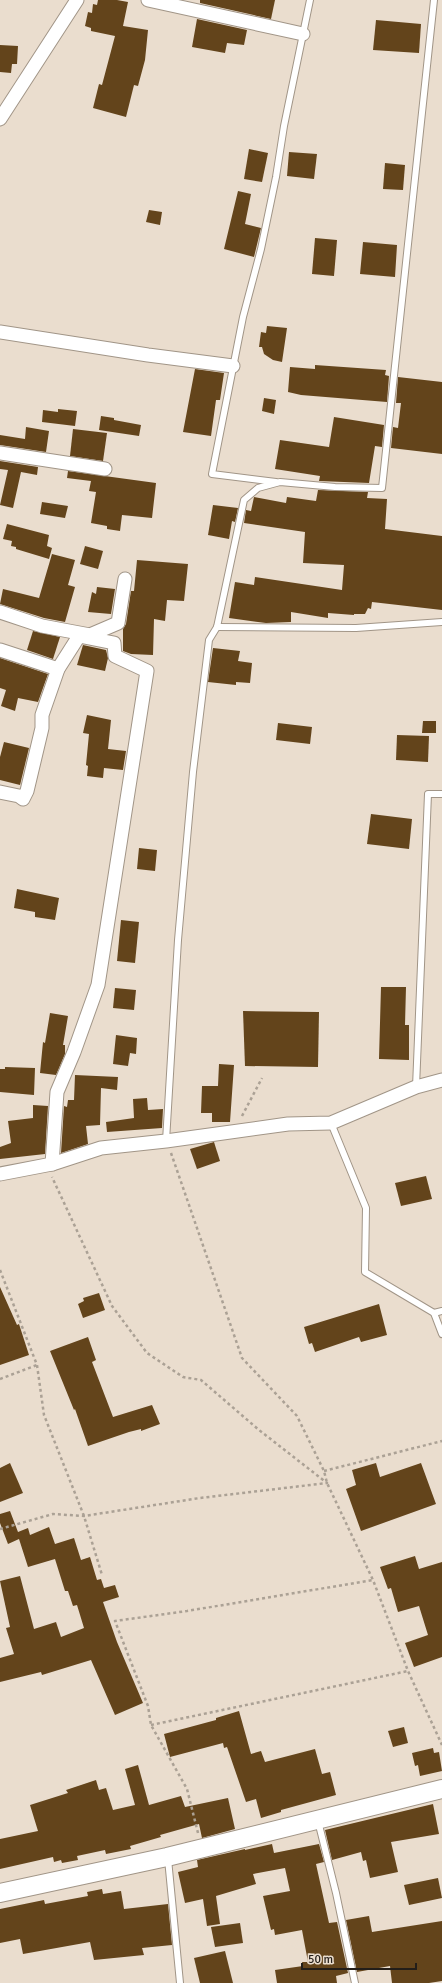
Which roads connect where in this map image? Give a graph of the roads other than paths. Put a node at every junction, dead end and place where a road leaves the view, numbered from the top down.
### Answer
1 (77, 0) edge
2 (148, 0) edge
3 (310, 0) edge
4 (434, 0) edge
5 (303, 34) junction
6 (0, 119) edge
7 (0, 332) edge
8 (233, 366) junction
9 (0, 453) edge
10 (105, 469) dead end
11 (280, 482) junction
12 (125, 579) dead end
13 (0, 612) edge
14 (442, 622) edge
15 (217, 627) junction
16 (0, 650) edge
17 (58, 669) junction
18 (0, 792) edge
19 (442, 794) edge
20 (442, 1080) edge
21 (416, 1087) junction
22 (331, 1123) junction
23 (166, 1141) junction
24 (49, 1164) junction
25 (0, 1174) edge
26 (442, 1311) edge
27 (434, 1313) junction
28 (442, 1334) edge
29 (442, 1789) edge
30 (317, 1820) junction
31 (167, 1857) junction
32 (0, 1893) edge
33 (180, 1983) edge
34 (355, 1983) edge

1 - 6 street
2 - 5 street
3 - 5 lane
4 - 11 lane
5 - 8 lane
7 - 8 street
8 - 11 lane
9 - 10 street
11 - 15 lane
12 - 13 street
14 - 15 lane
15 - 23 lane
16 - 17 street
17 - 18 street
17 - 24 street
19 - 21 lane
20 - 21 street
21 - 22 street
22 - 23 street
22 - 27 lane
23 - 24 street
24 - 25 street
26 - 27 lane
27 - 28 lane
29 - 30 street
30 - 31 street
30 - 34 lane
31 - 32 street
31 - 33 lane

